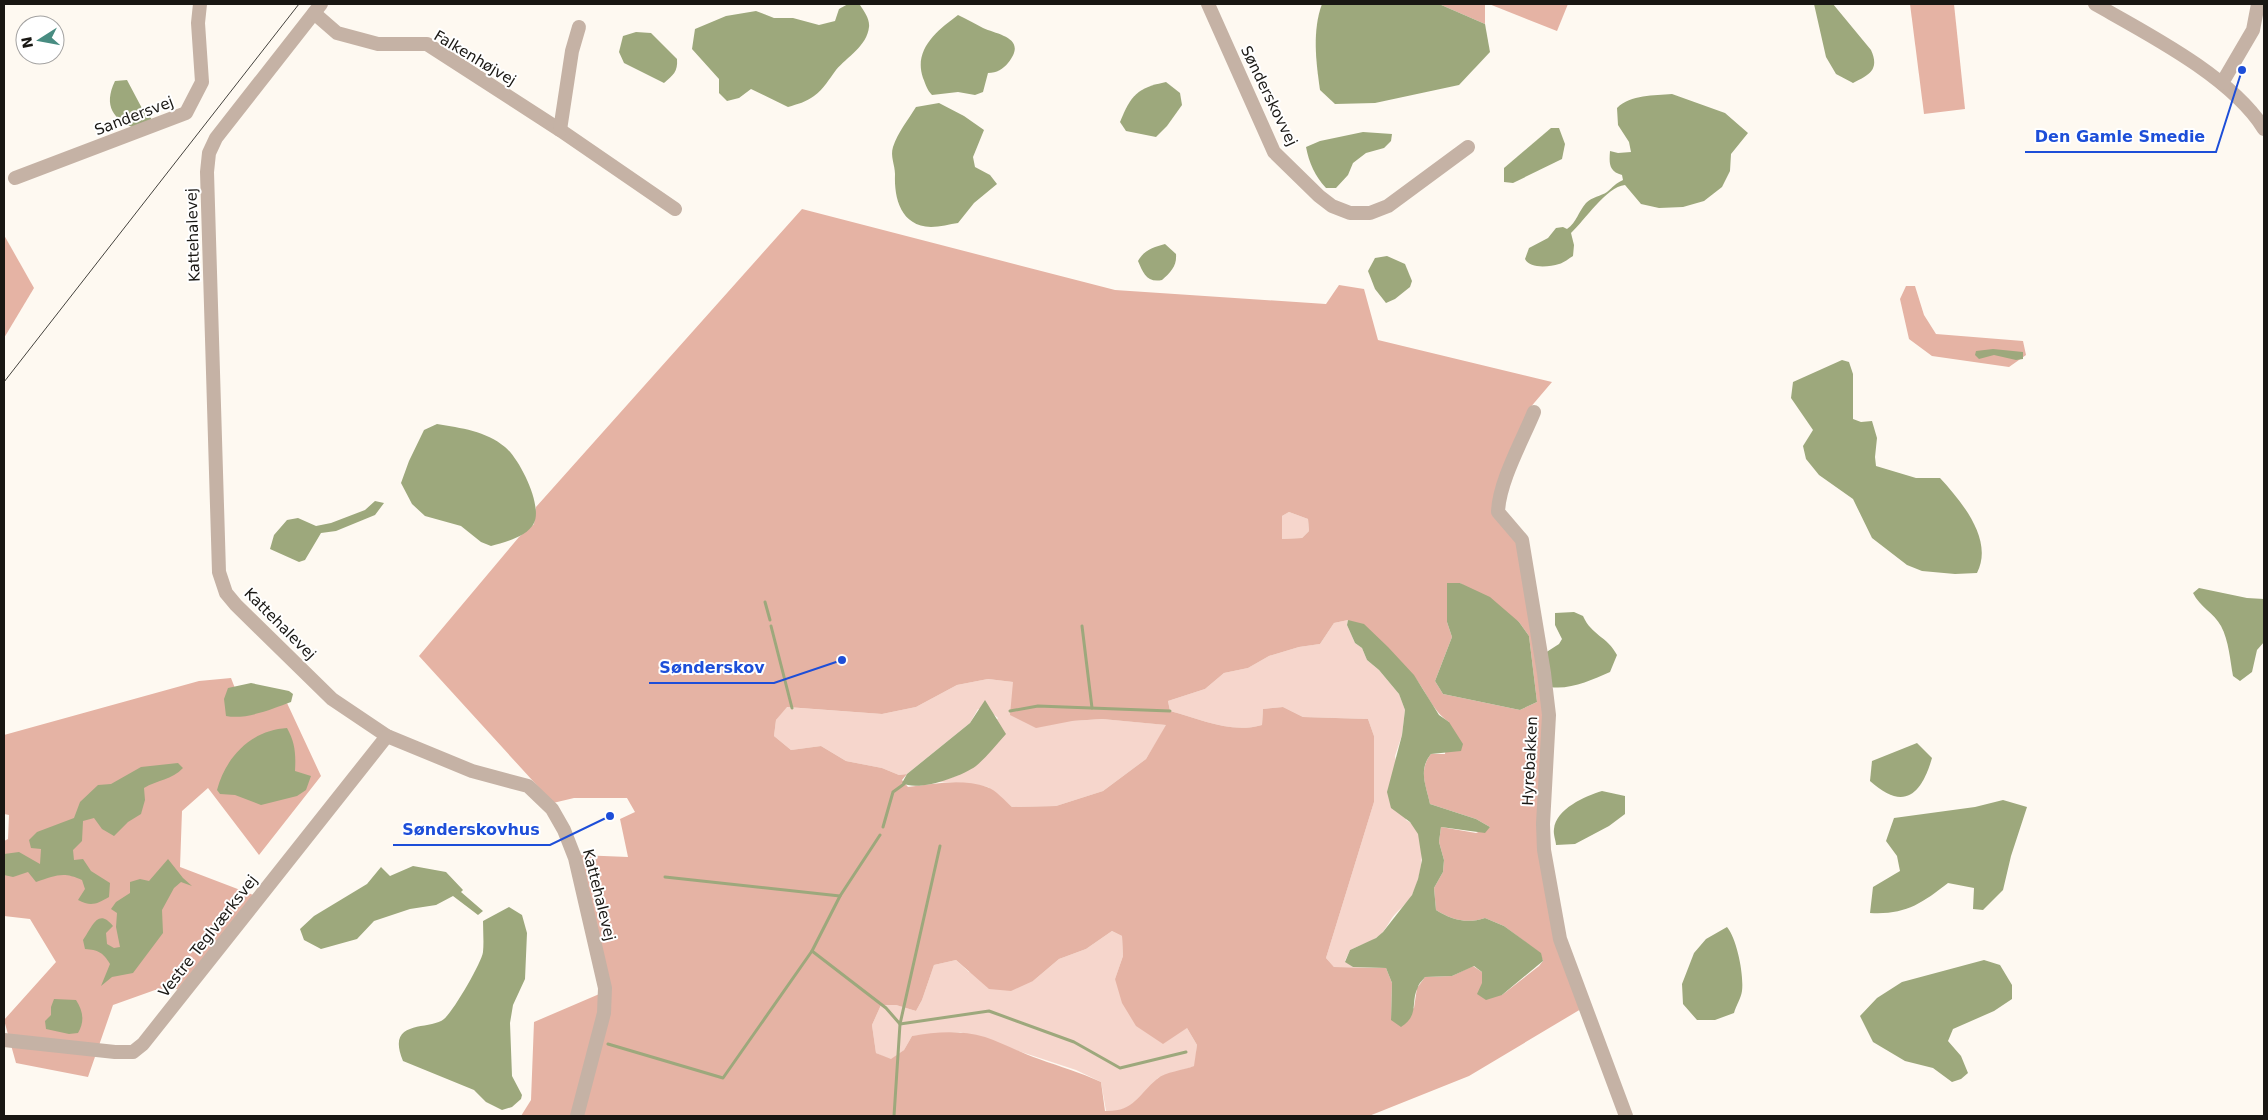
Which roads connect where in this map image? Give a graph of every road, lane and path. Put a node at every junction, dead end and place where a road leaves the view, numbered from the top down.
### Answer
1 (200, 4) edge
2 (1208, 4) edge
3 (2095, 4) edge
4 (2258, 4) edge
5 (317, 8) edge
6 (579, 27) dead end
7 (2222, 83) junction
8 (2264, 129) edge
9 (560, 130) junction
10 (1468, 147) dead end
11 (15, 178) dead end
12 (675, 209) dead end
13 (1534, 412) dead end
14 (387, 736) junction
15 (4, 1040) edge
16 (577, 1116) edge
17 (1626, 1116) edge

1 - 11 street, Sandersvej
2 - 10 street, Sønderskovvej
3 - 7 street
4 - 7 street
5 - 9 street, Falkenhøjvej
5 - 14 street, Kattehalevej
6 - 9 street
7 - 8 street
9 - 12 street, Falkenhøjvej
13 - 17 street, Hyrebakken
14 - 15 street, Vestre Teglværksvej
14 - 16 street, Kattehalevej

